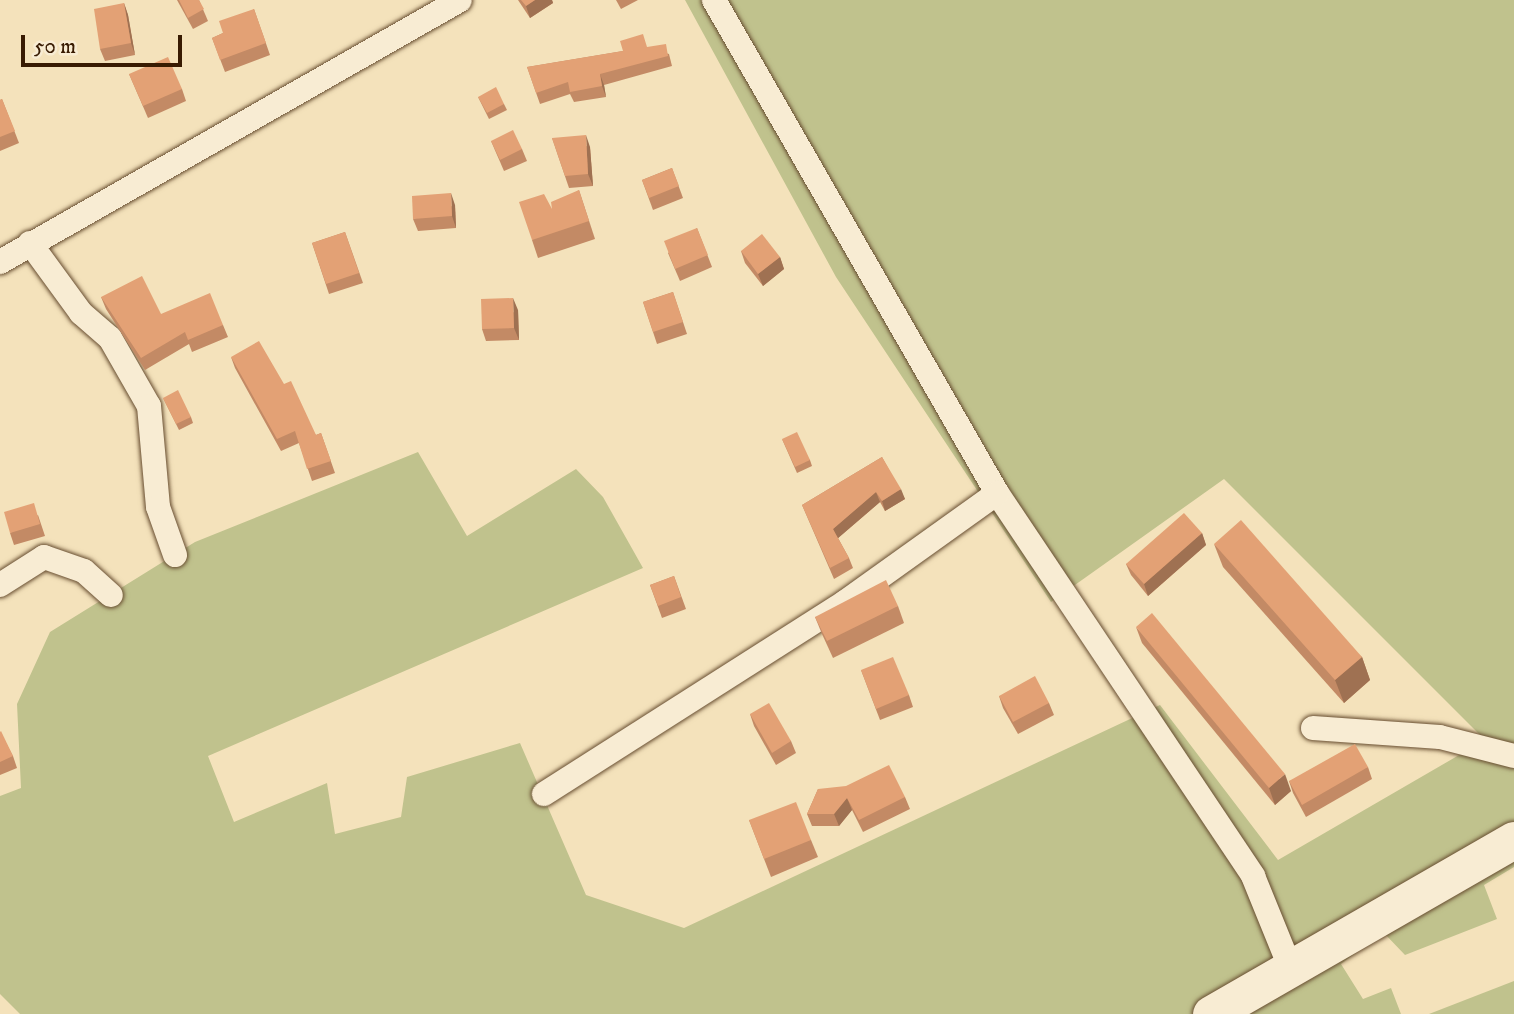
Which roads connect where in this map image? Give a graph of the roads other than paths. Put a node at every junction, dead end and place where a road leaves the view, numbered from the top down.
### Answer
1 (460, 0) edge
2 (714, 0) edge
3 (30, 243) junction
4 (0, 262) edge
5 (997, 493) junction
6 (176, 555) dead end
7 (0, 585) edge
8 (111, 595) dead end
9 (1313, 727) dead end
10 (1514, 756) edge
11 (544, 794) dead end
12 (1514, 840) edge
13 (1290, 968) junction
14 (1211, 1014) edge

1 - 3 street
2 - 5 street
3 - 4 street
3 - 6 street
5 - 11 street
5 - 13 street
7 - 8 street
9 - 10 street
12 - 13 main road
13 - 14 main road

